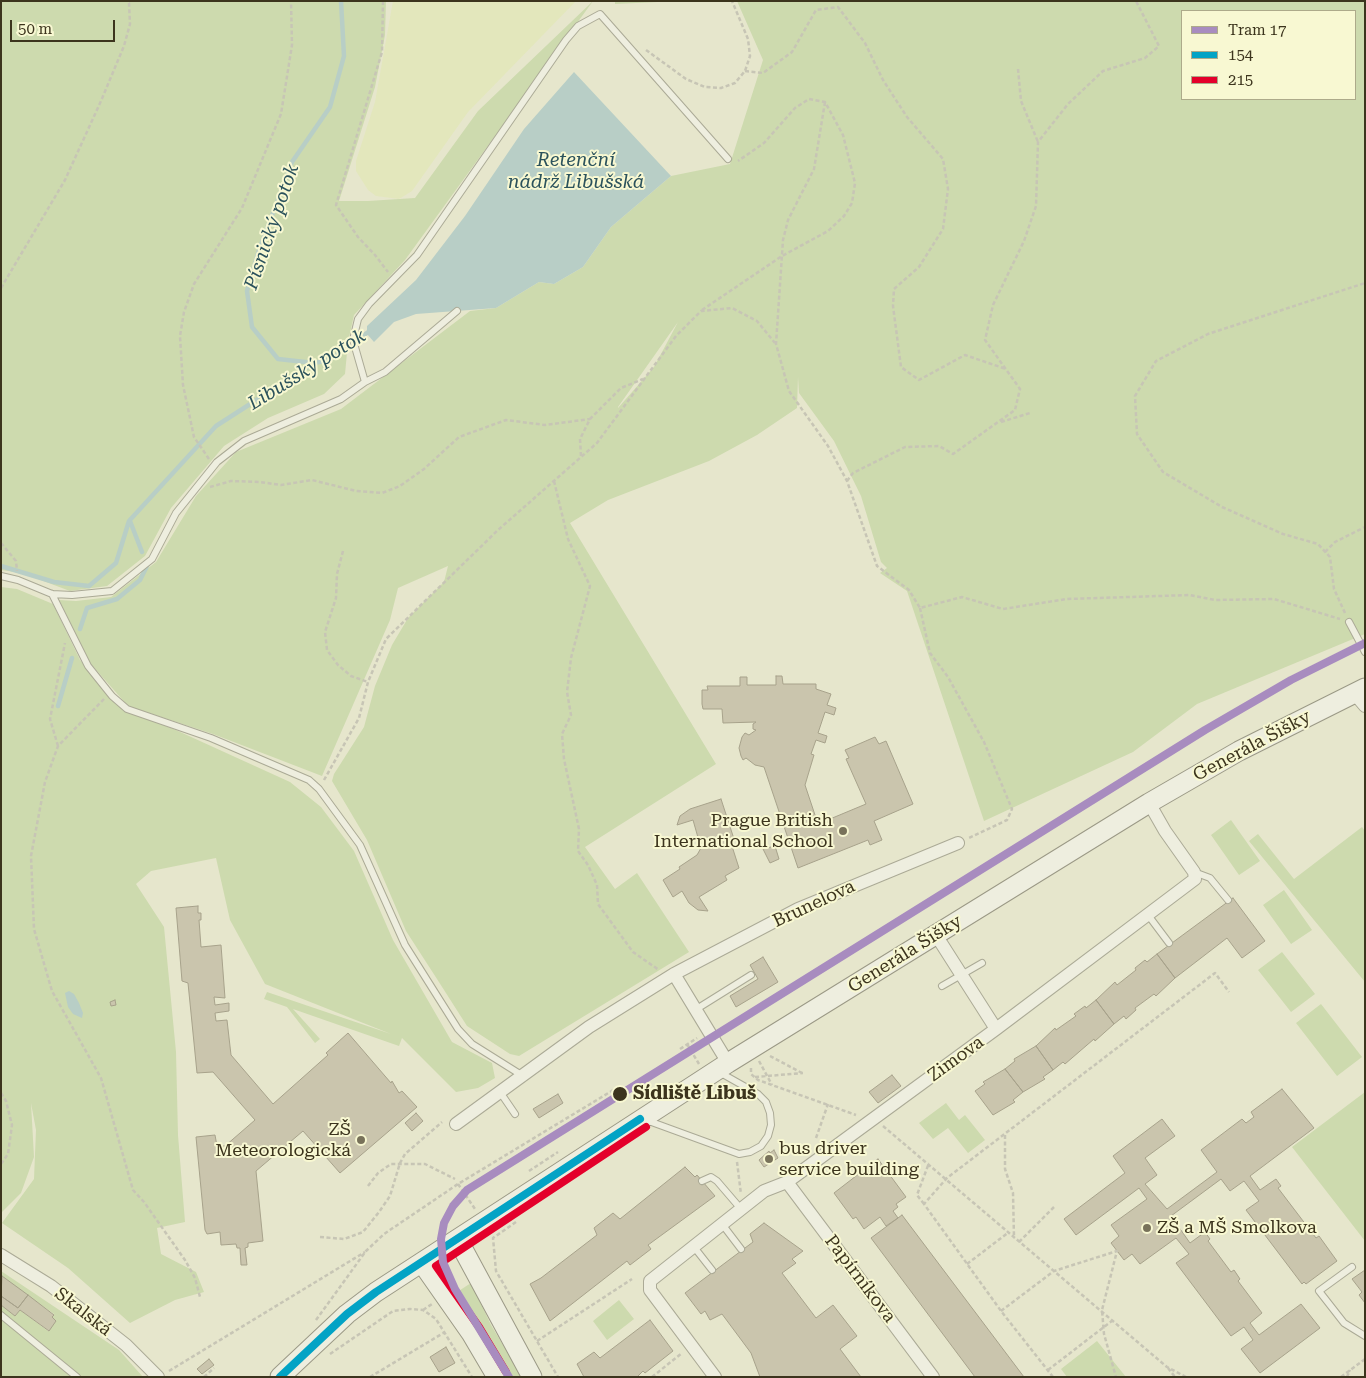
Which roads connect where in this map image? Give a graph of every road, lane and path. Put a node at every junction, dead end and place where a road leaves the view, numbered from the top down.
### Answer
1 (127, 1) edge
2 (291, 1) edge
3 (383, 1) edge
4 (732, 1) edge
5 (1136, 1) edge
6 (642, 46) dead end
7 (1018, 69) dead end
8 (745, 71) junction
9 (825, 102) junction
10 (1038, 142) junction
11 (728, 159) joint
12 (782, 256) junction
13 (394, 280) junction
14 (1365, 283) edge
15 (1, 288) edge
16 (457, 311) dead end
17 (701, 311) junction
18 (776, 344) junction
19 (1007, 369) junction
20 (645, 379) junction
21 (365, 382) junction
22 (1030, 413) dead end
23 (590, 419) junction
24 (995, 424) junction
25 (581, 456) junction
26 (206, 458) dead end
27 (554, 480) junction
28 (847, 481) junction
29 (191, 496) junction
30 (1365, 528) edge
31 (1, 543) edge
32 (343, 550) dead end
33 (1325, 552) junction
34 (16, 561) dead end
35 (1, 576) edge
36 (52, 594) junction
37 (1340, 603) dead end
38 (920, 608) junction
39 (64, 619) junction
40 (1349, 622) joint
41 (1365, 652) edge
42 (368, 682) junction
43 (112, 696) junction
44 (1361, 696) edge
45 (58, 746) junction
46 (320, 789) junction
47 (1149, 803) junction
48 (958, 843) joint
49 (1194, 872) junction
50 (1228, 900) dead end
51 (1148, 915) junction
52 (936, 935) junction
53 (1169, 943) dead end
54 (982, 963) dead end
55 (668, 973) junction
56 (751, 975) dead end
57 (961, 975) junction
58 (942, 986) dead end
59 (1229, 992) dead end
60 (695, 1010) junction
61 (996, 1029) junction
62 (708, 1031) junction
63 (687, 1044) junction
64 (680, 1049) dead end
65 (770, 1056) dead end
66 (760, 1062) dead end
67 (690, 1066) dead end
68 (722, 1067) junction
69 (751, 1068) dead end
70 (767, 1074) junction
71 (523, 1076) junction
72 (753, 1077) junction
73 (772, 1085) junction
74 (615, 1089) dead end
75 (500, 1092) junction
76 (1, 1093) edge
77 (828, 1104) junction
78 (515, 1114) dead end
79 (860, 1117) dead end
80 (640, 1118) junction
81 (450, 1122) joint
82 (883, 1126) dead end
83 (1005, 1135) junction
84 (816, 1138) dead end
85 (737, 1162) dead end
86 (400, 1163) junction
87 (929, 1163) junction
88 (1, 1164) edge
89 (947, 1178) junction
90 (455, 1179) dead end
91 (702, 1180) dead end
92 (787, 1182) junction
93 (368, 1186) dead end
94 (741, 1195) dead end
95 (924, 1204) junction
96 (1054, 1206) dead end
97 (741, 1209) junction
98 (524, 1217) dead end
99 (722, 1224) junction
100 (1008, 1232) junction
101 (320, 1237) dead end
102 (1014, 1237) junction
103 (458, 1240) junction
104 (1019, 1242) junction
105 (694, 1247) junction
106 (741, 1249) dead end
107 (366, 1251) junction
108 (1, 1255) edge
109 (422, 1263) junction
110 (967, 1264) junction
111 (1352, 1267) dead end
112 (712, 1270) dead end
113 (1054, 1271) junction
114 (632, 1279) dead end
115 (200, 1297) dead end
116 (1102, 1310) junction
117 (1001, 1311) junction
118 (1, 1315) edge
119 (315, 1320) dead end
120 (1113, 1320) junction
121 (1104, 1327) junction
122 (445, 1332) junction
123 (1365, 1336) edge
124 (537, 1341) junction
125 (691, 1346) junction
126 (329, 1354) dead end
127 (1365, 1358) edge
128 (1167, 1367) junction
129 (214, 1368) dead end
130 (1351, 1369) junction
131 (1048, 1370) junction
132 (163, 1374) edge
133 (713, 1376) edge
134 (77, 1377) edge
135 (204, 1377) edge
136 (280, 1377) edge
137 (370, 1377) edge
138 (472, 1377) edge
139 (497, 1377) edge
140 (532, 1377) edge
141 (558, 1377) edge
142 (652, 1377) edge
143 (933, 1377) edge
144 (1053, 1377) edge
145 (1116, 1377) edge
146 (1175, 1377) edge
147 (1186, 1377) edge
148 (1341, 1377) edge
149 (1347, 1377) edge

1 - 15 path
2 - 26 path
3 - 13 path
4 - 8 path
5 - 10 path
6 - 8 path
7 - 10 path
8 - 19 path
9 - 11 path
9 - 12 path
9 - 12 path
10 - 19 path
11 - 13 lane
12 - 17 path
12 - 18 path
13 - 21 lane
14 - 33 path
16 - 21 lane
17 - 18 path
17 - 20 path
18 - 28 path
19 - 24 path
20 - 23 path
20 - 25 path
21 - 29 lane
22 - 24 path
23 - 25 path
23 - 29 path
24 - 28 path
25 - 27 path
27 - 42 path
27 - 55 path
28 - 38 path
29 - 36 lane
30 - 33 path
31 - 34 path
32 - 42 path
33 - 37 path
35 - 36 lane
36 - 39 lane
38 - 40 path
38 - 48 path
39 - 43 lane
39 - 45 path
40 - 41 lane
42 - 46 path
43 - 45 path
43 - 46 lane
44 - 47 main road, Generála Šišky
45 - 115 path
46 - 71 lane
47 - 49 street
47 - 52 main road, Generála Šišky
48 - 55 street, Brunelova
49 - 50 lane
49 - 51 street, Zimova
51 - 53 lane
51 - 61 street, Zimova
52 - 57 street
52 - 68 main road, Generála Šišky
54 - 57 lane
55 - 60 street
55 - 71 street, Brunelova
56 - 60 lane
57 - 58 lane
57 - 61 street
59 - 83 path
60 - 62 street
61 - 92 street, Zimova
62 - 63 path
62 - 68 street
63 - 64 path
63 - 67 path
65 - 70 path
66 - 70 path
68 - 80 main road, Generála Šišky
68 - 80 lane
69 - 72 path
70 - 72 path
70 - 73 path
71 - 75 street, Brunelova
72 - 73 path
73 - 77 path
74 - 107 path
75 - 78 lane
75 - 81 street, Brunelova
76 - 88 path
77 - 79 path
77 - 84 path
80 - 103 main road, Generála Šišky
81 - 86 path
82 - 87 path
83 - 89 path
83 - 102 path
85 - 94 path
86 - 90 path
86 - 93 path
86 - 101 path
87 - 89 path
87 - 95 path
89 - 95 path
89 - 100 path
91 - 97 lane
92 - 97 street, Zimova
92 - 143 street, Papírníkova
95 - 110 path
96 - 104 path
97 - 99 street, Zimova
98 - 124 path
99 - 105 street, Zimova
99 - 106 lane
100 - 102 path
100 - 110 path
102 - 104 path
103 - 109 main road, Generála Šišky
103 - 140 main road
104 - 113 path
105 - 112 lane
105 - 125 street, Zimova
107 - 119 path
107 - 132 path
108 - 132 street, Skalská
109 - 136 main road, Generála Šišky
109 - 139 main road
110 - 117 path
111 - 123 lane
113 - 116 path
113 - 116 path
113 - 117 path
114 - 124 path
116 - 120 path
116 - 121 path
117 - 131 path
118 - 134 lane
120 - 121 path
120 - 128 path
121 - 131 path
121 - 145 path
122 - 126 path
122 - 137 path
122 - 138 path
124 - 141 path
125 - 133 street
125 - 142 path
127 - 130 path
128 - 146 path
128 - 147 path
129 - 135 path
130 - 148 path
130 - 149 path
131 - 144 path

